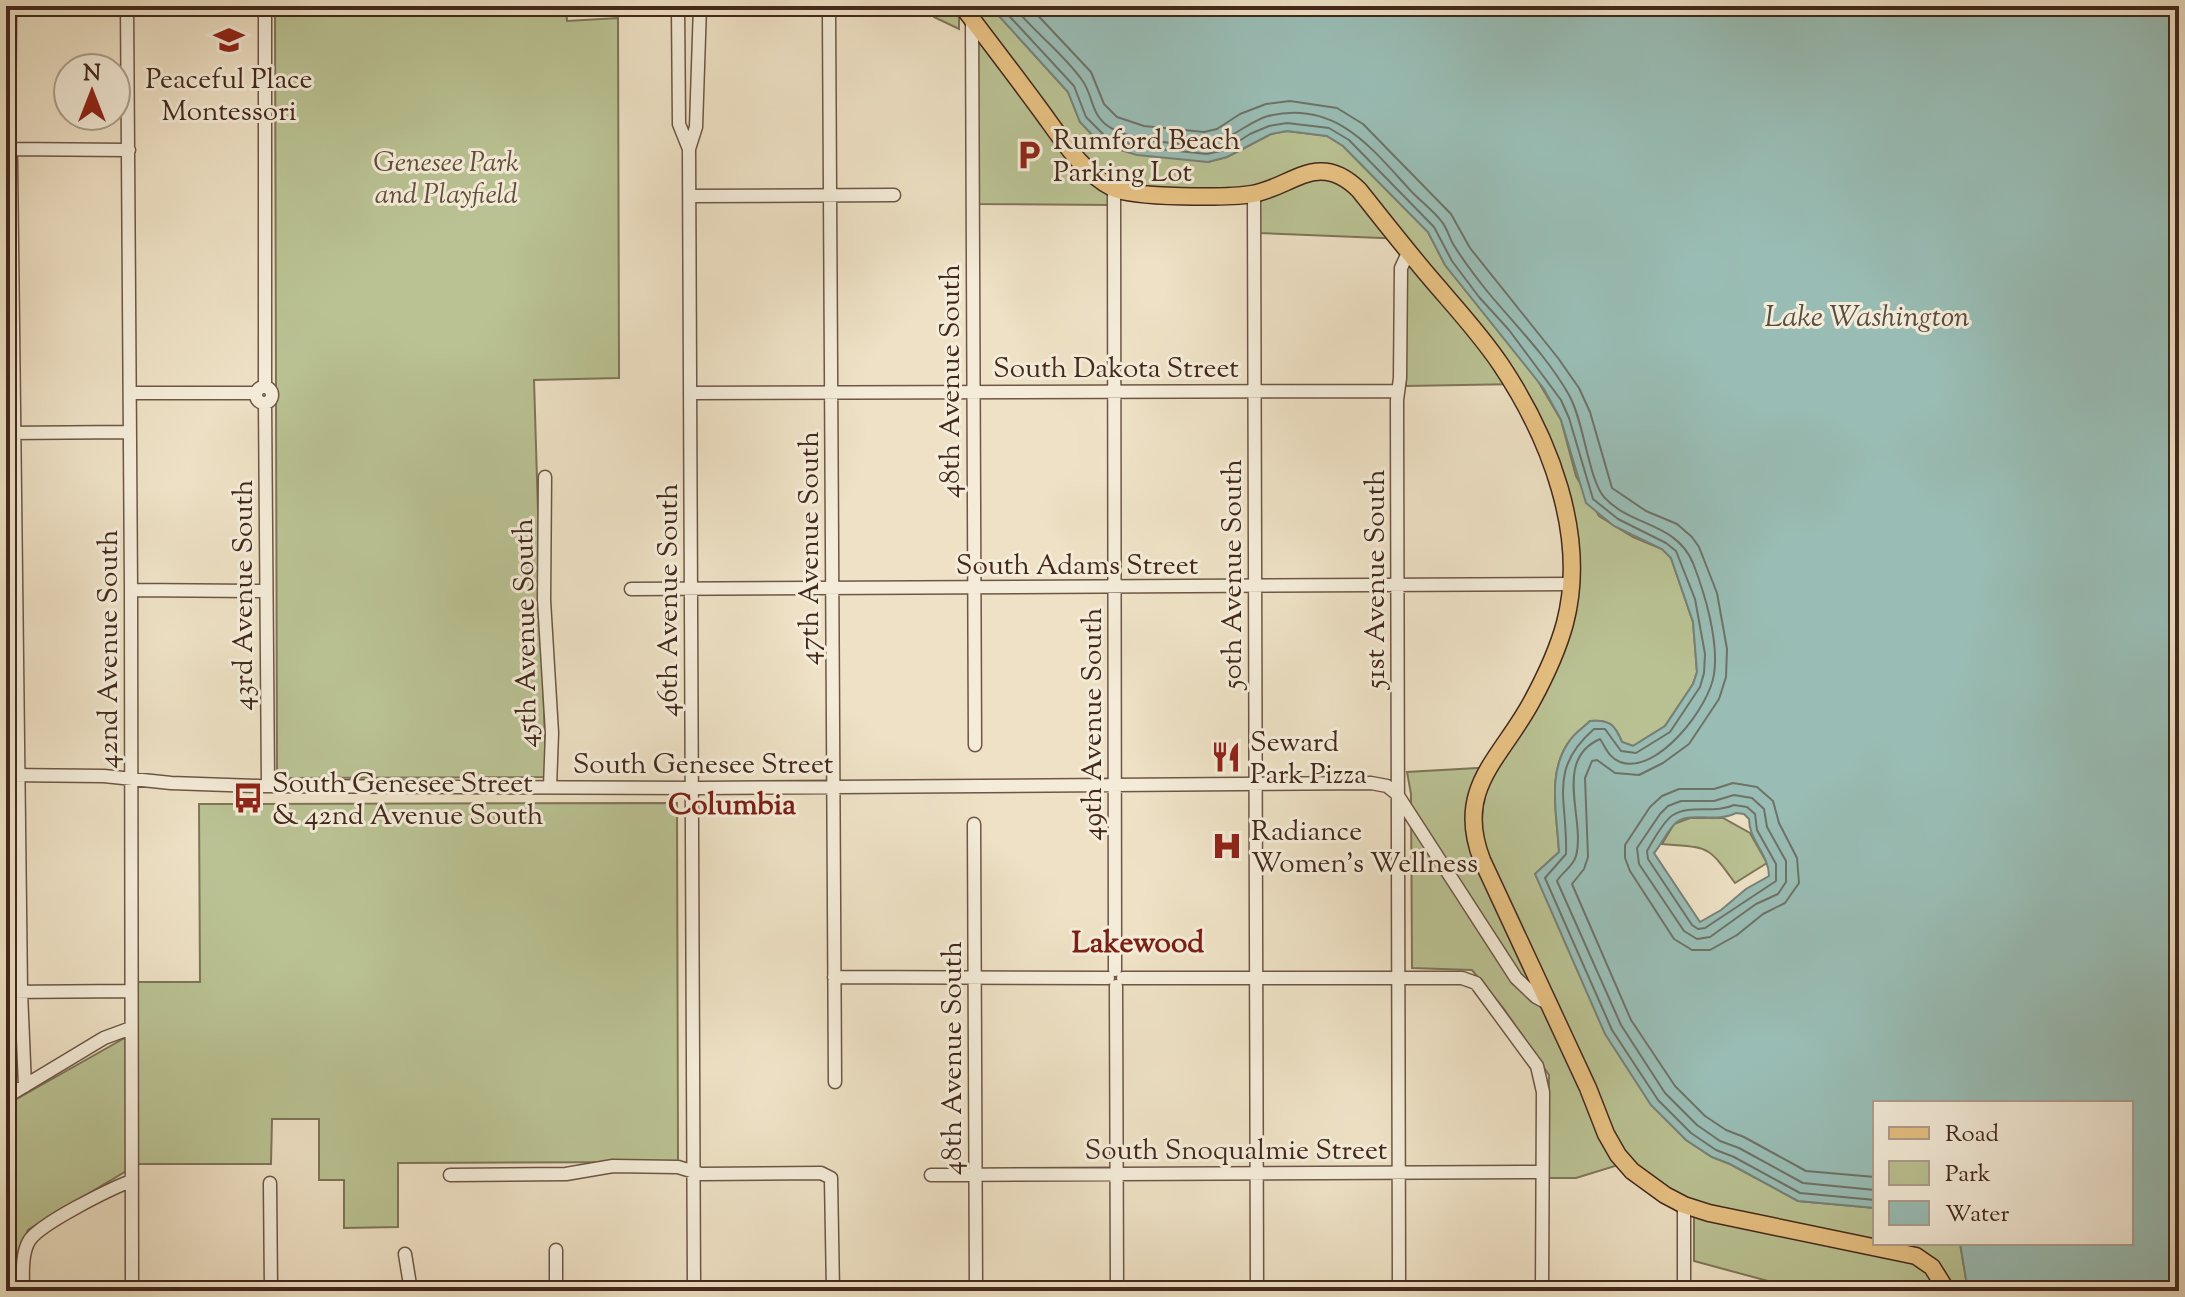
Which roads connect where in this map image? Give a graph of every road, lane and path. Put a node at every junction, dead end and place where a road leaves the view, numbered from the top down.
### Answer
1 (10, 6) edge
2 (127, 6) edge
3 (265, 6) edge
4 (678, 6) edge
5 (700, 9) edge
6 (828, 10) edge
7 (967, 12) edge
8 (8, 149) edge
9 (689, 149) junction
10 (129, 150) junction
11 (1114, 189) junction
12 (1254, 194) junction
13 (831, 195) junction
14 (894, 195) dead end
15 (690, 196) junction
16 (1408, 253) junction
17 (260, 390) junction
18 (1255, 390) junction
19 (972, 391) junction
20 (1114, 391) junction
21 (1397, 391) junction
22 (831, 392) junction
23 (130, 393) junction
24 (691, 393) junction
25 (129, 432) junction
26 (10, 433) edge
27 (545, 477) dead end
28 (1570, 584) junction
29 (1256, 587) junction
30 (1398, 587) junction
31 (974, 588) junction
32 (1115, 588) junction
33 (631, 589) dead end
34 (691, 589) junction
35 (832, 589) junction
36 (131, 590) junction
37 (266, 591) junction
38 (975, 745) dead end
39 (12, 775) edge
40 (131, 779) junction
41 (1256, 784) junction
42 (1116, 785) junction
43 (268, 786) junction
44 (550, 787) junction
45 (832, 787) junction
46 (691, 788) junction
47 (1397, 794) junction
48 (974, 824) dead end
49 (834, 977) junction
50 (1255, 977) junction
51 (1398, 977) junction
52 (974, 978) junction
53 (1116, 978) junction
54 (131, 991) junction
55 (6, 992) edge
56 (21, 992) junction
57 (1547, 1003) junction
58 (131, 1028) junction
59 (835, 1082) dead end
60 (25, 1086) junction
61 (6, 1097) edge
62 (1256, 1172) junction
63 (1542, 1172) junction
64 (694, 1173) junction
65 (975, 1173) junction
66 (1116, 1173) junction
67 (1399, 1173) junction
68 (450, 1175) dead end
69 (931, 1175) dead end
70 (131, 1181) junction
71 (270, 1183) dead end
72 (1684, 1205) junction
73 (556, 1250) dead end
74 (405, 1254) dead end
75 (23, 1291) edge
76 (132, 1291) edge
77 (271, 1291) edge
78 (411, 1291) edge
79 (556, 1291) edge
80 (694, 1291) edge
81 (833, 1291) edge
82 (976, 1291) edge
83 (1117, 1291) edge
84 (1257, 1291) edge
85 (1399, 1291) edge
86 (1542, 1291) edge
87 (1684, 1291) edge
88 (1947, 1291) edge

1 - 8 street
2 - 10 street, 42nd Avenue South
3 - 17 street
4 - 9 street, 46th Avenue South
5 - 9 street, 46th Avenue South
6 - 13 street, 47th Avenue South
7 - 11 main road
7 - 19 street, 48th Avenue South
8 - 10 street
8 - 26 street
9 - 15 street, 46th Avenue South
10 - 23 street, 42nd Avenue South
11 - 12 main road
11 - 20 street, 49th Avenue South
12 - 16 main road
12 - 18 street, 50th Avenue South
13 - 14 street
13 - 15 street
13 - 22 street, 47th Avenue South
15 - 24 street, 46th Avenue South
16 - 21 street, 51st Avenue South
16 - 28 main road
17 - 23 street
17 - 37 street, 43rd Avenue South
18 - 20 street, South Dakota Street
18 - 21 street, South Dakota Street
18 - 29 street, 50th Avenue South
19 - 20 street, South Dakota Street
19 - 22 street, South Dakota Street
19 - 31 street, 48th Avenue South
20 - 32 street, 49th Avenue South
21 - 30 street, 51st Avenue South
22 - 24 street, South Dakota Street
22 - 35 street, 47th Avenue South
23 - 25 street, 42nd Avenue South
24 - 34 street, 46th Avenue South
25 - 26 street
25 - 36 street, 42nd Avenue South
26 - 39 street
27 - 44 street, 45th Avenue South
28 - 30 street, South Adams Street
28 - 57 main road
29 - 30 street, South Adams Street
29 - 32 street, South Adams Street
29 - 41 street, 50th Avenue South
30 - 47 street, 51st Avenue South
31 - 32 street, South Adams Street
31 - 35 street, South Adams Street
31 - 38 street, 48th Avenue South
32 - 42 street, 49th Avenue South
33 - 34 street, South Adams Street
34 - 35 street, South Adams Street
34 - 46 street, 46th Avenue South
35 - 45 street, 47th Avenue South
36 - 37 street
36 - 40 street, 42nd Avenue South
37 - 43 street, 43rd Avenue South
39 - 40 street, South Genesee Street
39 - 56 street
40 - 43 street, South Genesee Street
40 - 54 street, 42nd Avenue South
41 - 42 street, South Genesee Street
41 - 47 street, South Genesee Street
41 - 50 street, 50th Avenue South
42 - 45 street, South Genesee Street
42 - 53 street, 49th Avenue South
43 - 44 street, South Genesee Street
44 - 46 street, South Genesee Street
45 - 46 street, South Genesee Street
45 - 49 street, 47th Avenue South
46 - 64 street, 46th Avenue South
47 - 51 street, 51st Avenue South
47 - 57 street
48 - 52 street, 48th Avenue South
49 - 52 street
49 - 59 street, 47th Avenue South
50 - 51 street
50 - 53 street
50 - 62 street, 50th Avenue South
51 - 63 street
51 - 67 street, 51st Avenue South
52 - 53 street
52 - 65 street, 48th Avenue South
53 - 66 street, 49th Avenue South
54 - 56 street
54 - 58 street, 42nd Avenue South
55 - 56 street
56 - 60 street
57 - 72 main road
58 - 60 street
58 - 70 street, 42nd Avenue South
60 - 61 street
62 - 66 street, South Snoqualmie Street
62 - 67 street, South Snoqualmie Street
62 - 84 street, 50th Avenue South
63 - 67 street, South Snoqualmie Street
63 - 86 street
64 - 68 street
64 - 80 street, 46th Avenue South
64 - 81 street
65 - 66 street, South Snoqualmie Street
65 - 69 street, South Snoqualmie Street
65 - 82 street, 48th Avenue South
66 - 83 street, 49th Avenue South
67 - 85 street, 51st Avenue South
70 - 75 street
70 - 76 street, 42nd Avenue South
71 - 77 street
72 - 87 street
72 - 88 main road
73 - 79 street
74 - 78 street

